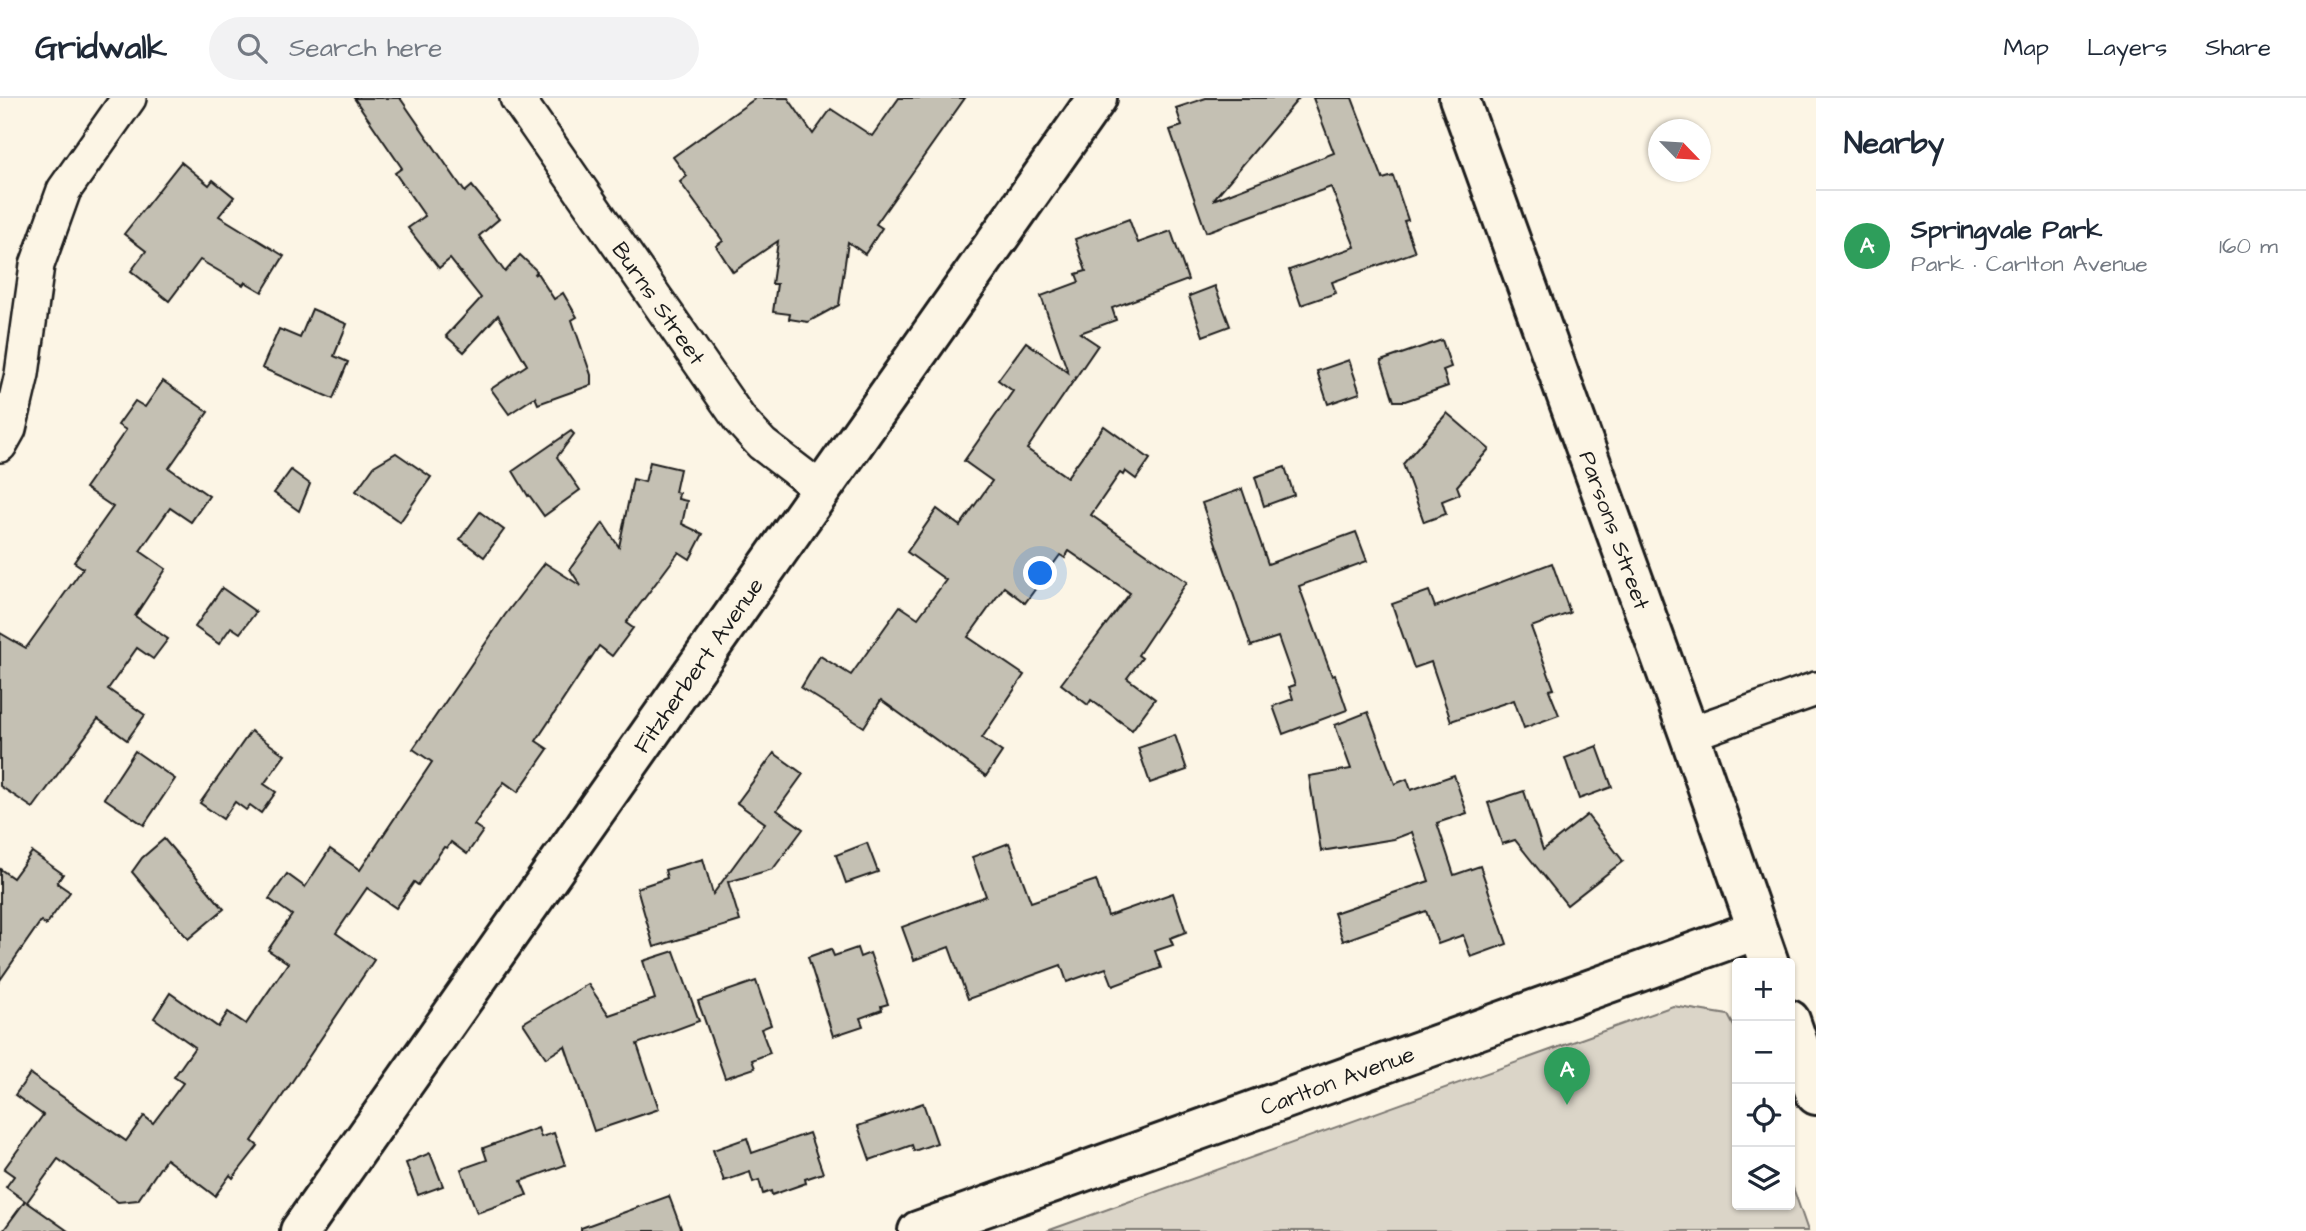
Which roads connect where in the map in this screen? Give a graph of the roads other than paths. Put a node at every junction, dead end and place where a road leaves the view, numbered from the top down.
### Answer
1 (129, 98) edge
2 (517, 98) edge
3 (1097, 98) edge
4 (1459, 98) edge
5 (0, 445) edge
6 (822, 489) junction
7 (1816, 689) edge
8 (1689, 734) junction
9 (1762, 946) edge
10 (1790, 1021) edge
11 (1816, 1095) edge
12 (300, 1231) edge
13 (918, 1231) edge

1 - 5 street
2 - 6 street, Burns Street
3 - 6 main road, Fitzherbert Avenue
4 - 8 main road, Parsons Street
6 - 12 main road, Fitzherbert Avenue
7 - 8 street
8 - 9 main road, Parsons Street
9 - 13 main road, Carlton Avenue
10 - 11 main road

